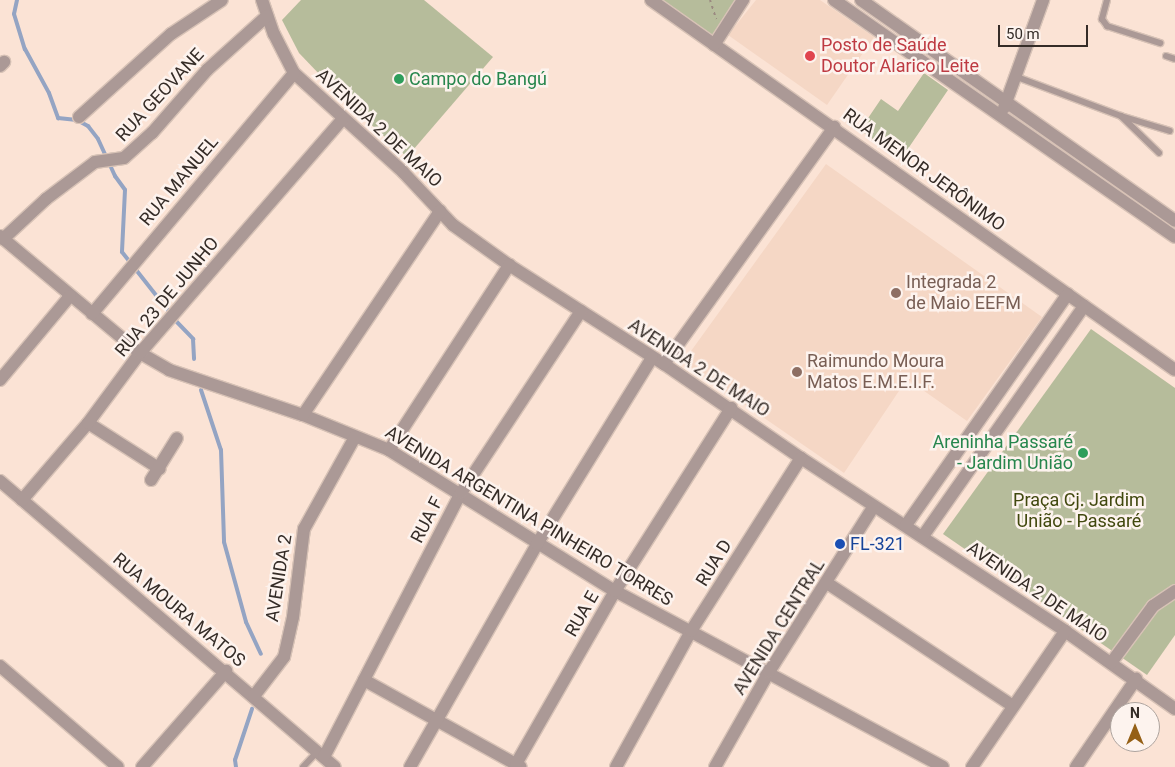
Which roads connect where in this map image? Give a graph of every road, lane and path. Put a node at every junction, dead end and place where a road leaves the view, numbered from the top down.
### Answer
1 (222, 0) edge
2 (262, 0) edge
3 (651, 0) edge
4 (710, 0) edge
5 (743, 0) edge
6 (834, 0) edge
7 (861, 0) edge
8 (1044, 0) edge
9 (1107, 0) edge
10 (267, 16) junction
11 (717, 40) junction
12 (1160, 43) dead end
13 (1166, 56) dead end
14 (1175, 59) edge
15 (294, 72) junction
16 (1017, 77) junction
17 (1009, 102) junction
18 (1000, 114) junction
19 (1121, 116) junction
20 (79, 117) dead end
21 (343, 119) junction
22 (834, 127) junction
23 (1170, 131) dead end
24 (1076, 150) junction
25 (1159, 153) dead end
26 (1068, 162) junction
27 (440, 211) junction
28 (1175, 221) edge
29 (1175, 236) edge
30 (2, 238) edge
31 (509, 265) junction
32 (1068, 294) junction
33 (70, 296) junction
34 (1084, 306) junction
35 (581, 311) junction
36 (92, 314) junction
37 (1039, 336) junction
38 (1055, 348) junction
39 (140, 352) junction
40 (652, 358) junction
41 (664, 364) junction
42 (1175, 370) edge
43 (0, 380) edge
44 (999, 393) junction
45 (1015, 406) junction
46 (731, 408) junction
47 (303, 415) junction
48 (88, 423) junction
49 (969, 436) junction
50 (355, 437) junction
51 (177, 438) dead end
52 (985, 448) junction
53 (389, 450) junction
54 (801, 458) junction
55 (160, 469) junction
56 (151, 480) dead end
57 (0, 481) edge
58 (931, 490) junction
59 (461, 493) junction
60 (22, 500) junction
61 (947, 502) junction
62 (874, 506) junction
63 (906, 525) junction
64 (923, 536) junction
65 (537, 544) junction
66 (827, 583) junction
67 (615, 591) junction
68 (1175, 592) edge
69 (691, 631) junction
70 (1064, 631) junction
71 (1111, 663) junction
72 (0, 666) edge
73 (226, 671) junction
74 (769, 672) junction
75 (1136, 679) junction
76 (364, 680) junction
77 (254, 696) junction
78 (1013, 706) junction
79 (1175, 709) edge
80 (438, 719) junction
81 (321, 754) junction
82 (518, 766) edge
83 (118, 767) edge
84 (142, 767) edge
85 (304, 767) edge
86 (335, 767) edge
87 (410, 767) edge
88 (616, 767) edge
89 (715, 767) edge
90 (943, 767) edge
91 (972, 767) edge
92 (1076, 767) edge

1 - 20 street
2 - 10 street, AVENIDA 2 DE MAIO
3 - 11 street, RUA MENOR JERÔNIMO
4 - 11 path
5 - 11 street
6 - 18 street
7 - 17 street
8 - 16 street
9 - 12 lane
10 - 15 street, AVENIDA 2 DE MAIO
10 - 30 street, RUA GEOVANE
11 - 22 street, RUA MENOR JERÔNIMO
13 - 14 lane
15 - 21 street, AVENIDA 2 DE MAIO
15 - 36 street, RUA MANUEL
16 - 17 street
16 - 19 lane
17 - 18 street
17 - 24 street
18 - 26 street
19 - 23 lane
19 - 25 lane
21 - 27 street, AVENIDA 2 DE MAIO
21 - 39 street, RUA 23 DE JUNHO
22 - 32 street, RUA MENOR JERÔNIMO
22 - 41 street
24 - 26 street
24 - 28 street
26 - 29 street
27 - 31 street, AVENIDA 2 DE MAIO
27 - 47 street
30 - 33 street, AVENIDA ARGENTINA PINHEIRO TORRES
31 - 35 street, AVENIDA 2 DE MAIO
31 - 53 street
32 - 34 street, RUA MENOR JERÔNIMO
32 - 37 street
33 - 36 street, AVENIDA ARGENTINA PINHEIRO TORRES
33 - 43 street
34 - 38 street
34 - 42 street, RUA MENOR JERÔNIMO
35 - 40 street, AVENIDA 2 DE MAIO
35 - 59 street, RUA F
36 - 39 street, AVENIDA ARGENTINA PINHEIRO TORRES
37 - 38 street
37 - 44 street
38 - 45 street
39 - 47 street, AVENIDA ARGENTINA PINHEIRO TORRES
39 - 48 street, RUA 23 DE JUNHO
40 - 41 street, AVENIDA 2 DE MAIO
40 - 65 street
41 - 46 street, AVENIDA 2 DE MAIO
44 - 45 street
44 - 49 street
45 - 52 street
46 - 54 street, AVENIDA 2 DE MAIO
46 - 67 street, RUA E
47 - 50 street, AVENIDA ARGENTINA PINHEIRO TORRES
48 - 55 street
48 - 60 street, RUA 23 DE JUNHO
49 - 52 street
49 - 58 street
50 - 53 street, AVENIDA ARGENTINA PINHEIRO TORRES
50 - 77 street, AVENIDA 2
51 - 55 street
52 - 61 street
53 - 59 street, AVENIDA ARGENTINA PINHEIRO TORRES
54 - 62 street, AVENIDA 2 DE MAIO
54 - 69 street, RUA D
55 - 56 street
57 - 60 street, RUA MOURA MATOS
58 - 61 street
58 - 63 street
59 - 65 street, AVENIDA ARGENTINA PINHEIRO TORRES
59 - 76 street, RUA F
60 - 73 street, RUA MOURA MATOS
61 - 64 street
62 - 63 street, AVENIDA 2 DE MAIO
62 - 66 street, AVENIDA CENTRAL
63 - 64 street, AVENIDA 2 DE MAIO
64 - 70 street, AVENIDA 2 DE MAIO
65 - 67 street, AVENIDA ARGENTINA PINHEIRO TORRES
65 - 80 street
66 - 74 street, AVENIDA CENTRAL
66 - 78 street
67 - 69 street, AVENIDA ARGENTINA PINHEIRO TORRES
67 - 82 street, RUA E
68 - 71 street
69 - 74 street, AVENIDA ARGENTINA PINHEIRO TORRES
69 - 88 street, RUA D
70 - 71 street, AVENIDA 2 DE MAIO
70 - 78 street
71 - 75 street, AVENIDA 2 DE MAIO
72 - 83 street
73 - 77 street, RUA MOURA MATOS
73 - 84 street
74 - 89 street, AVENIDA CENTRAL
74 - 90 street, AVENIDA ARGENTINA PINHEIRO TORRES
75 - 79 street, AVENIDA 2 DE MAIO
75 - 92 street
76 - 80 street
76 - 81 street, RUA F
77 - 81 street, RUA MOURA MATOS
78 - 91 street
80 - 82 street
80 - 87 street
81 - 85 lane
81 - 86 street, RUA MOURA MATOS

